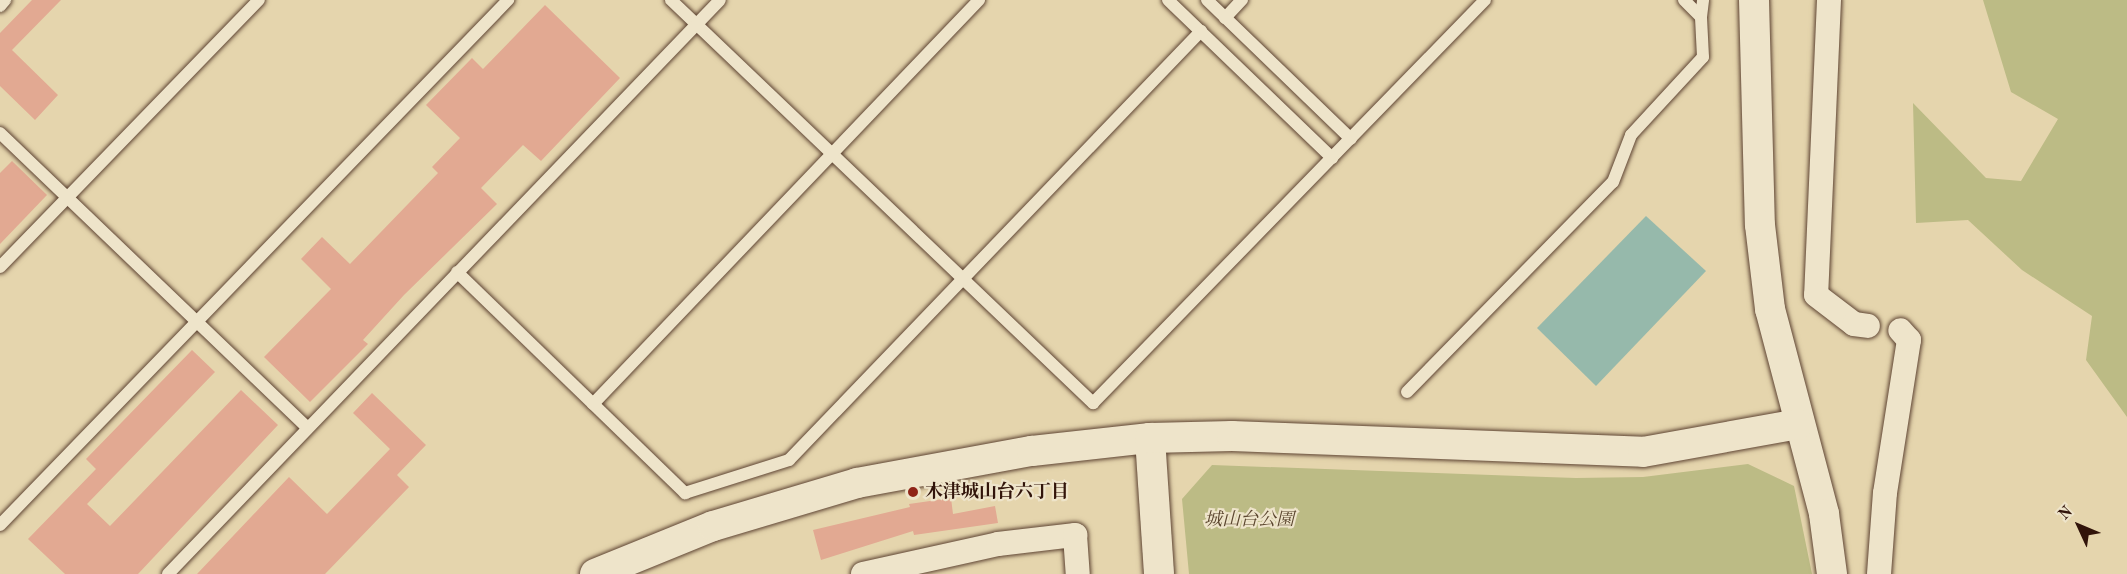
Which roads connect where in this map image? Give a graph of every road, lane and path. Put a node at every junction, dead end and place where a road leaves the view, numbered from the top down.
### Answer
1 (6, 0) edge
2 (259, 0) edge
3 (508, 0) edge
4 (671, 0) edge
5 (720, 0) edge
6 (979, 0) edge
7 (1168, 0) edge
8 (1207, 0) edge
9 (1242, 0) edge
10 (1485, 0) edge
11 (1684, 0) edge
12 (1703, 0) edge
13 (1754, 0) edge
14 (1829, 0) edge
15 (0, 6) edge
16 (1701, 17) junction
17 (1225, 18) junction
18 (696, 25) junction
19 (1201, 31) junction
20 (0, 133) edge
21 (1351, 140) junction
22 (830, 154) junction
23 (1332, 158) junction
24 (67, 197) junction
25 (0, 267) edge
26 (457, 272) junction
27 (961, 278) junction
28 (196, 322) junction
29 (1868, 326) dead end
30 (1900, 330) dead end
31 (1407, 392) dead end
32 (592, 404) junction
33 (1798, 424) junction
34 (307, 427) junction
35 (1150, 438) junction
36 (0, 525) edge
37 (168, 574) edge
38 (595, 574) edge
39 (863, 574) edge
40 (1078, 574) edge
41 (1159, 574) edge
42 (1832, 574) edge
43 (1879, 574) edge

1 - 15 lane
2 - 24 lane
3 - 28 lane
4 - 18 lane
5 - 18 lane
6 - 22 lane
7 - 19 lane
8 - 17 lane
9 - 17 lane
10 - 21 lane
11 - 16 lane
12 - 16 lane
13 - 33 street
14 - 29 street
16 - 31 lane
17 - 21 lane
18 - 22 lane
18 - 26 lane
19 - 23 lane
19 - 27 lane
20 - 24 lane
21 - 23 lane
22 - 27 lane
22 - 32 lane
23 - 27 lane
24 - 25 lane
24 - 28 lane
26 - 32 lane
26 - 34 lane
27 - 32 lane
28 - 34 lane
28 - 36 lane
30 - 43 street
33 - 35 street
33 - 42 street
34 - 37 lane
35 - 38 street
35 - 41 street
39 - 40 street

